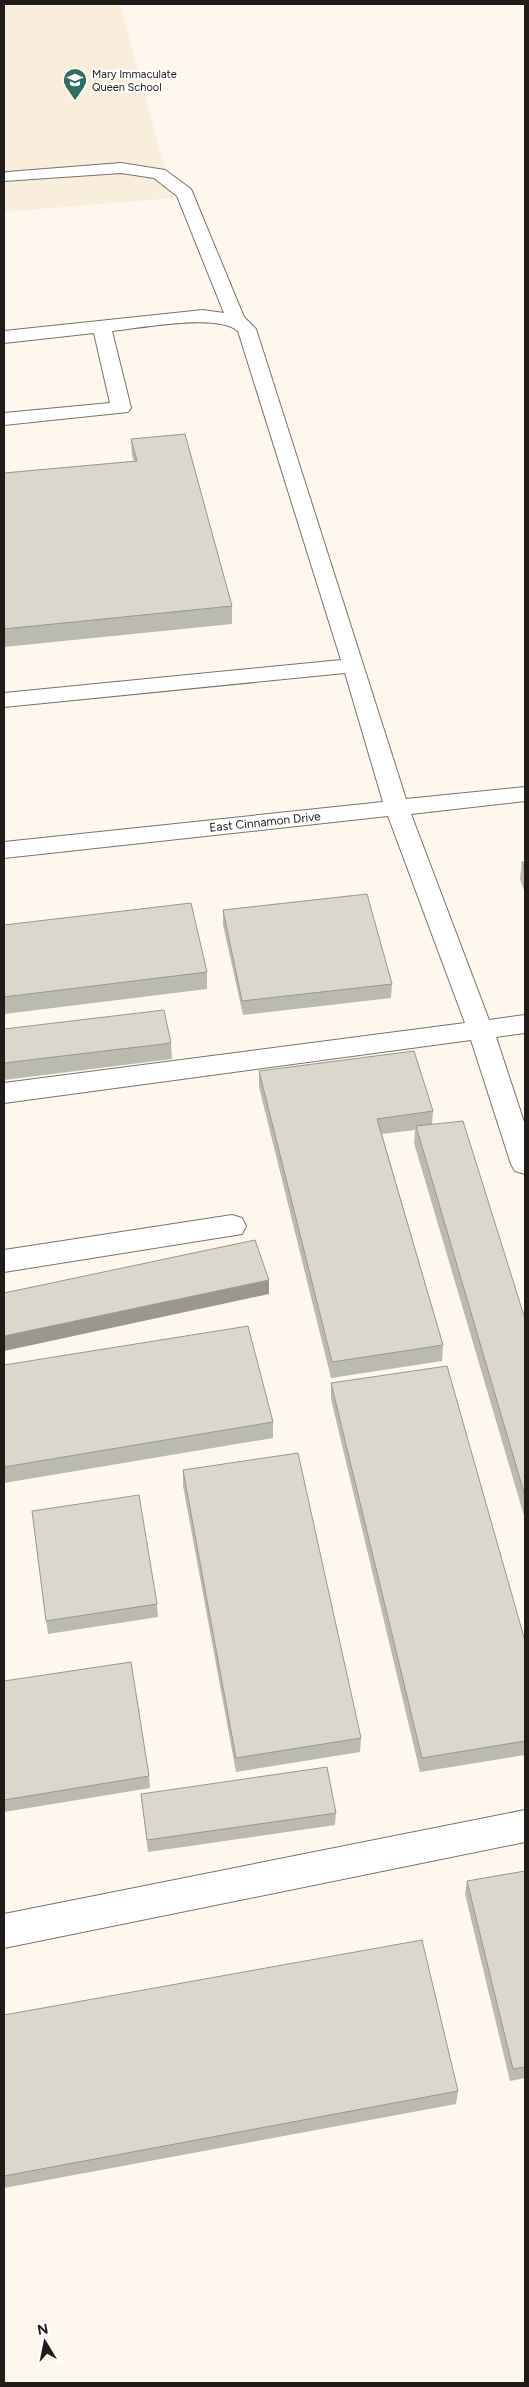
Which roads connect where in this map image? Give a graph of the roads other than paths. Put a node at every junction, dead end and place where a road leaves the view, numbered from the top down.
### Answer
1 (5, 172) edge
2 (236, 320) junction
3 (102, 326) junction
4 (4, 336) edge
5 (4, 419) edge
6 (354, 665) junction
7 (4, 700) edge
8 (525, 794) edge
9 (397, 808) junction
10 (4, 850) edge
11 (525, 1024) edge
12 (480, 1029) junction
13 (4, 1093) edge
14 (525, 1164) edge
15 (232, 1226) dead end
16 (4, 1260) edge
17 (525, 1826) edge
18 (4, 1931) edge

1 - 2 street
2 - 3 street
2 - 6 street
3 - 4 street
3 - 5 street
6 - 7 street
6 - 9 street
8 - 9 street, East Cinnamon Drive
9 - 10 street, East Cinnamon Drive
9 - 12 street
11 - 12 street
12 - 13 street
12 - 14 street
15 - 16 street
17 - 18 street

